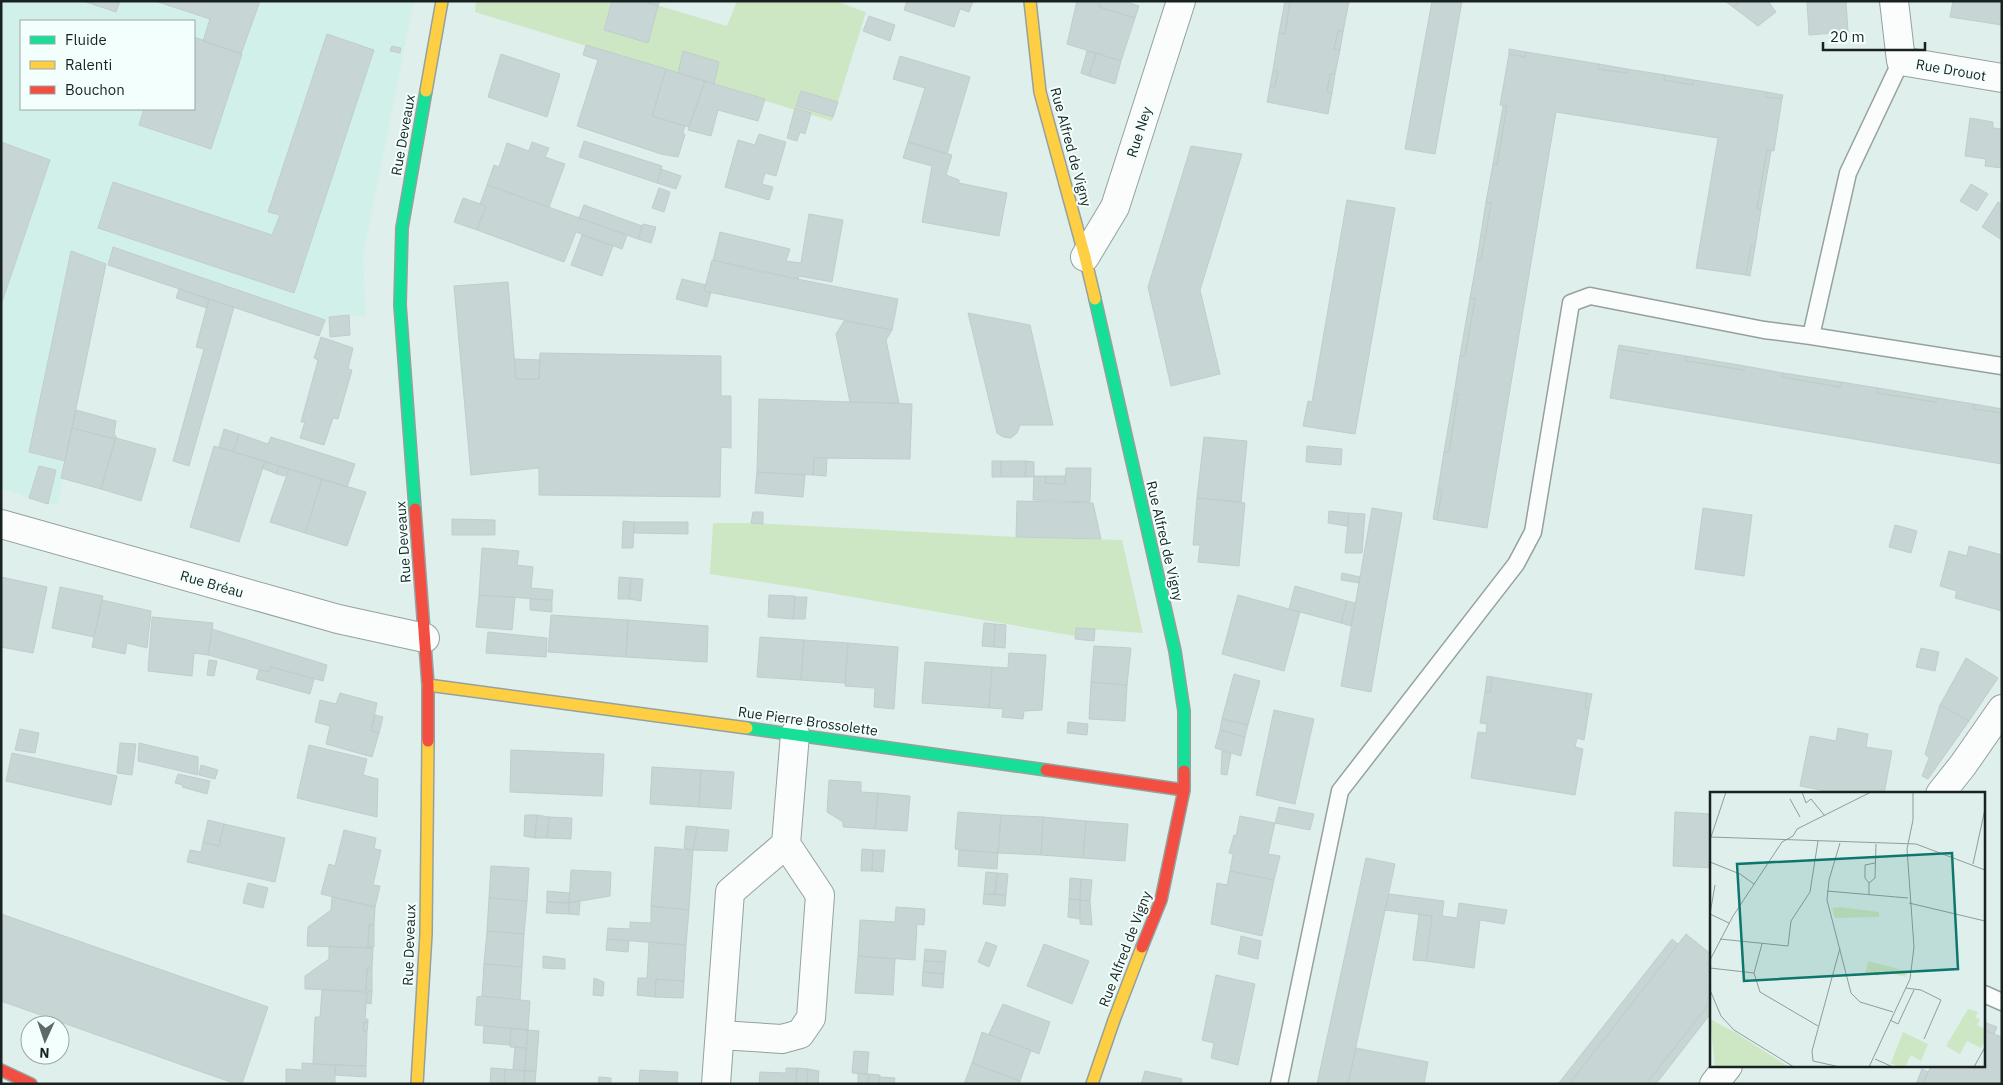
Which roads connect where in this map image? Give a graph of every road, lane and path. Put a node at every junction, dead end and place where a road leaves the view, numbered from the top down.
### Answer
1 (442, 1) edge
2 (1030, 1) edge
3 (1181, 1) edge
4 (1894, 1) edge
5 (1901, 61) junction
6 (2002, 78) edge
7 (1085, 257) junction
8 (1811, 336) junction
9 (2002, 366) edge
10 (1, 524) edge
11 (425, 638) junction
12 (428, 685) junction
13 (2002, 709) edge
14 (795, 734) junction
15 (1184, 790) junction
16 (1942, 792) edge
17 (786, 844) junction
18 (1986, 995) edge
19 (2002, 1002) edge
20 (720, 1034) junction
21 (1726, 1068) edge
22 (1, 1070) edge
23 (32, 1084) edge
24 (417, 1084) edge
25 (716, 1084) edge
26 (1092, 1084) edge
27 (1279, 1084) edge
28 (1714, 1084) edge

1 - 11 street, Rue Deveaux
2 - 7 street, Rue Alfred de Vigny
3 - 7 street, Rue Ney
4 - 5 street
5 - 6 street, Rue Drouot
5 - 8 lane
7 - 15 street, Rue Alfred de Vigny
8 - 9 lane
8 - 27 lane
10 - 11 street, Rue Bréau
11 - 12 street, Rue Deveaux
12 - 14 street, Rue Pierre Brossolette
12 - 24 street, Rue Deveaux
13 - 16 street
14 - 15 street, Rue Pierre Brossolette
14 - 17 street
15 - 26 street, Rue Alfred de Vigny
17 - 20 street
17 - 20 street
18 - 19 lane
20 - 25 street
21 - 28 street
22 - 23 street

